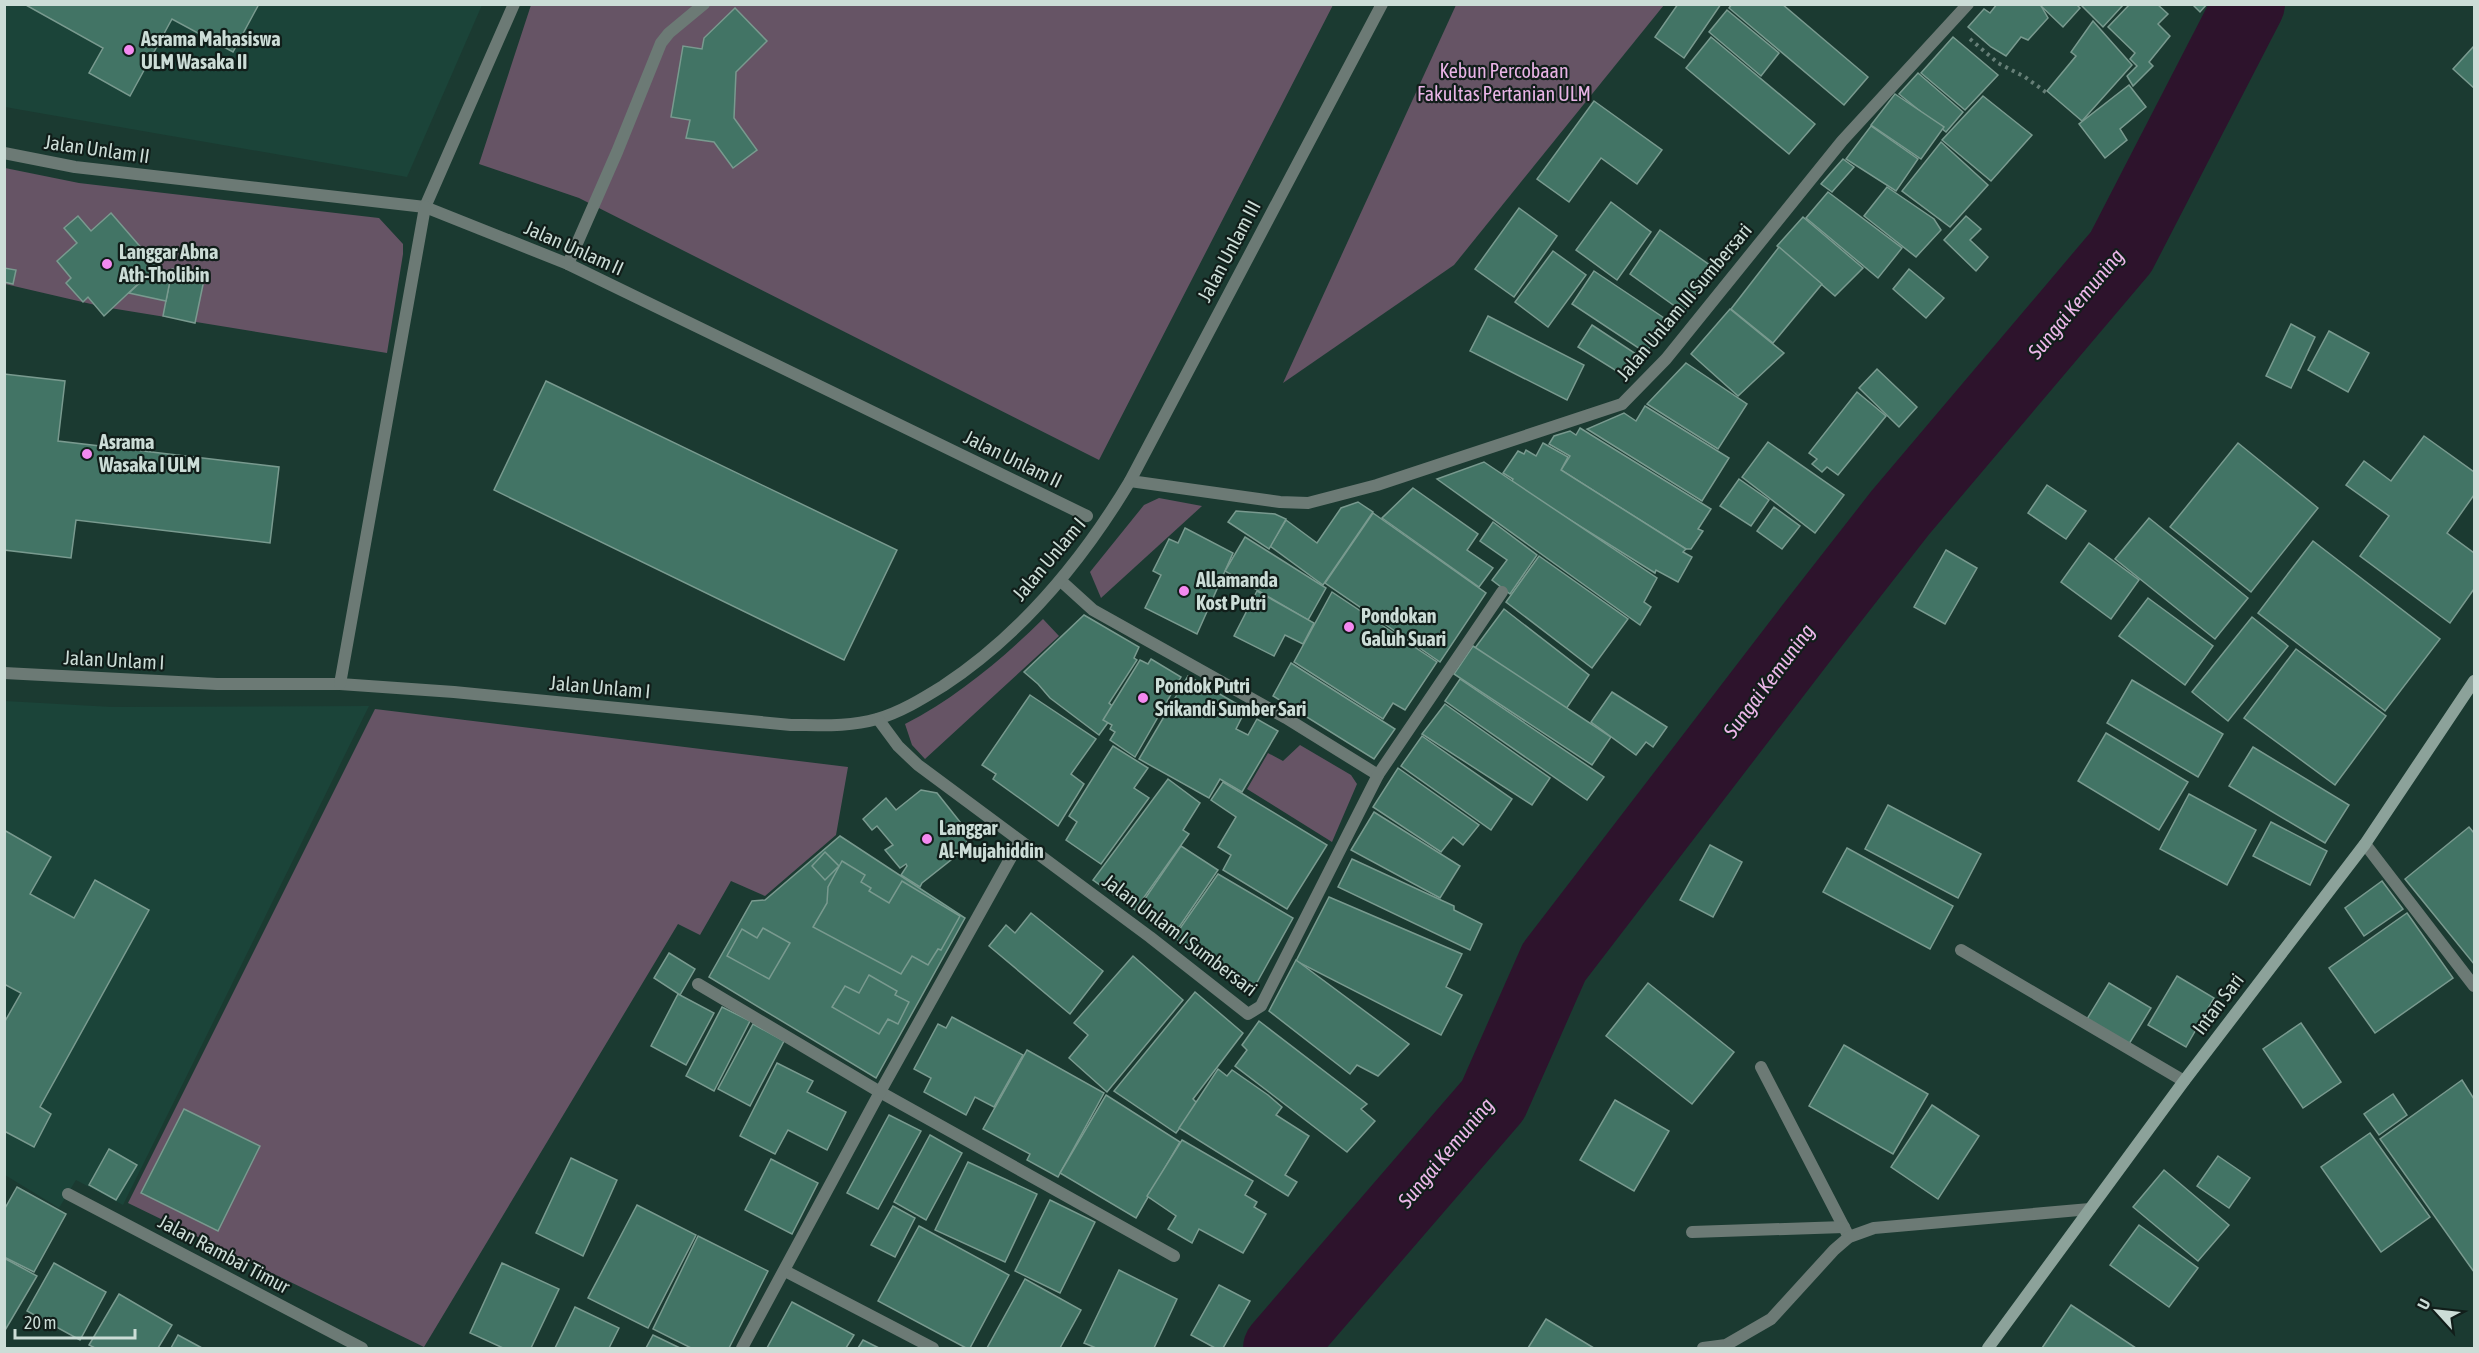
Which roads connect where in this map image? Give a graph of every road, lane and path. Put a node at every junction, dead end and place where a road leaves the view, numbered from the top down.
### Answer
1 (514, 4) edge
2 (704, 4) edge
3 (1382, 4) edge
4 (1968, 4) edge
5 (1952, 23) junction
6 (2047, 93) dead end
7 (4, 153) edge
8 (425, 207) junction
9 (568, 264) junction
10 (1130, 481) junction
11 (1109, 515) joint
12 (1087, 516) dead end
13 (1061, 581) junction
14 (1502, 592) dead end
15 (4, 673) edge
16 (2475, 681) edge
17 (340, 684) junction
18 (878, 719) junction
19 (1378, 775) junction
20 (1020, 841) junction
21 (2365, 844) junction
22 (1961, 950) dead end
23 (698, 984) dead end
24 (2475, 986) edge
25 (1761, 1067) dead end
26 (2184, 1081) junction
27 (880, 1092) junction
28 (68, 1194) dead end
29 (2090, 1209) junction
30 (1692, 1232) dead end
31 (1846, 1232) junction
32 (1174, 1256) dead end
33 (785, 1271) junction
34 (362, 1348) edge
35 (742, 1348) edge
36 (933, 1348) edge
37 (1703, 1348) edge
38 (1988, 1348) edge

1 - 8 street
2 - 9 street
3 - 10 street, Jalan Unlam III
4 - 5 street, Jalan Unlam III Sumbersari
5 - 6 path
5 - 10 street, Jalan Unlam III Sumbersari
7 - 8 street, Jalan Unlam II
8 - 9 street, Jalan Unlam II
8 - 17 street
9 - 12 street, Jalan Unlam II
10 - 11 street, Jalan Unlam III
11 - 13 street, Jalan Unlam I
13 - 18 street, Jalan Unlam I
13 - 19 street
14 - 19 street, Jalan Unlam I Sumbersari
15 - 17 street, Jalan Unlam I
16 - 21 street, Intan Sari
17 - 18 street, Jalan Unlam I
18 - 20 street, Jalan Unlam I Sumbersari
19 - 20 street, Jalan Unlam I Sumbersari
20 - 27 street
21 - 24 street
21 - 26 street, Intan Sari
22 - 26 street
23 - 27 street
25 - 31 street
26 - 29 street, Intan Sari
27 - 32 street
27 - 33 street
28 - 34 street, Jalan Rambai Timur
29 - 31 street
29 - 38 street, Intan Sari
30 - 31 street
31 - 37 street
33 - 35 street
33 - 36 street

